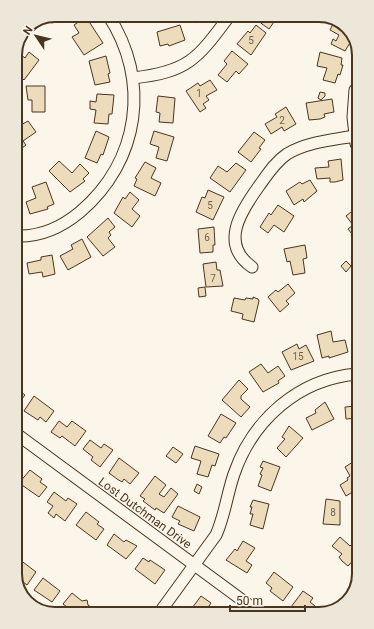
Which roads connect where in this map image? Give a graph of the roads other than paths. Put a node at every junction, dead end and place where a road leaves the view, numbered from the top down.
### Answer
1 (112, 22) edge
2 (225, 22) edge
3 (133, 78) junction
4 (352, 140) edge
5 (22, 236) edge
6 (252, 267) dead end
7 (352, 375) edge
8 (22, 438) edge
9 (195, 565) junction
10 (164, 607) edge
11 (252, 607) edge

1 - 3 street
2 - 3 street
3 - 5 street
4 - 6 street
7 - 9 street
8 - 9 street, Lost Dutchman Drive
9 - 10 street
9 - 11 street, Lost Dutchman Drive

